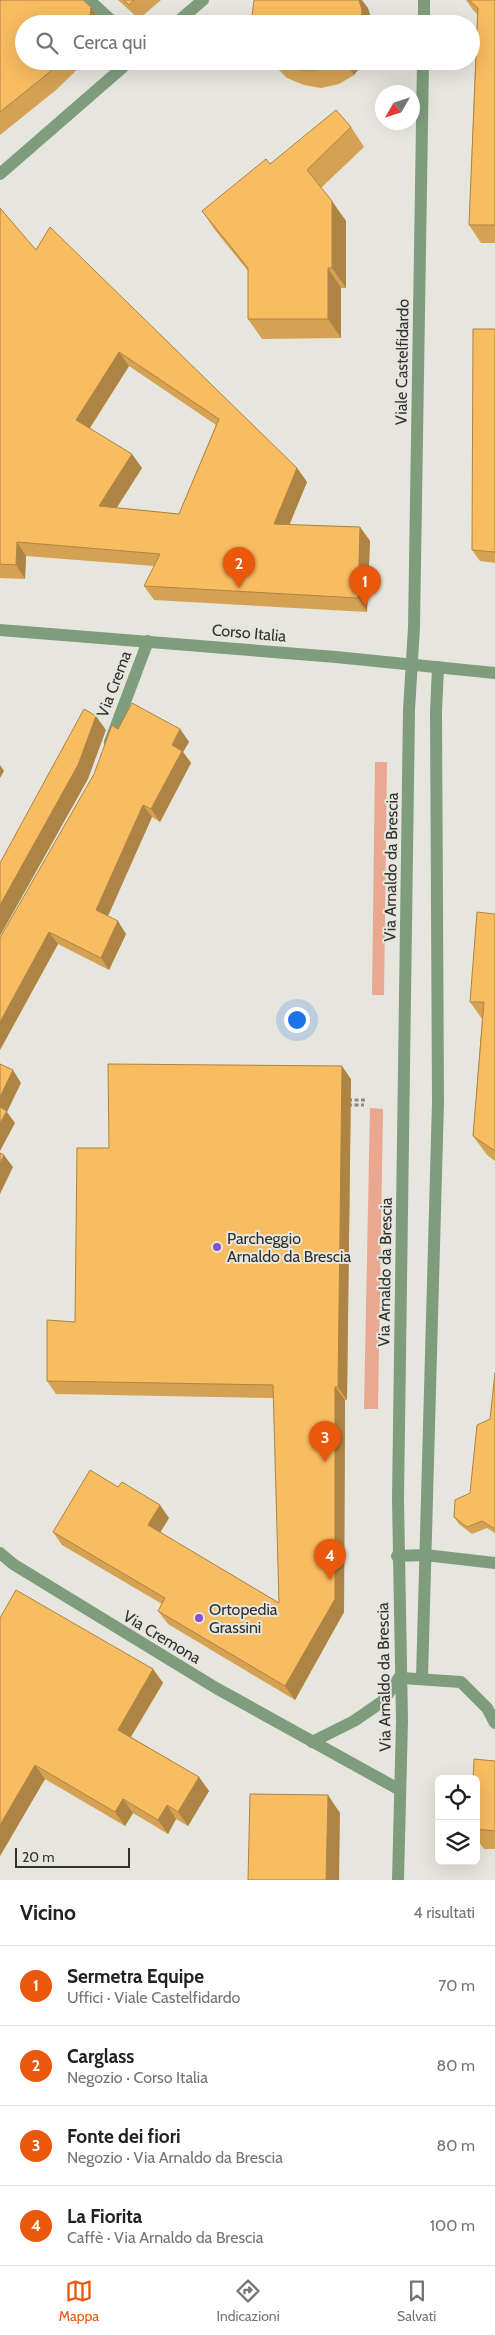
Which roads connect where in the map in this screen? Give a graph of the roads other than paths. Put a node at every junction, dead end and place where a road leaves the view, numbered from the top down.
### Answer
1 (89, 0) edge
2 (203, 0) edge
3 (424, 0) edge
4 (105, 15) edge
5 (186, 15) edge
6 (424, 15) edge
7 (120, 70) edge
8 (423, 70) edge
9 (0, 174) edge
10 (0, 630) edge
11 (148, 641) junction
12 (413, 664) junction
13 (438, 667) junction
14 (495, 673) edge
15 (105, 755) edge
16 (0, 1553) edge
17 (425, 1555) junction
18 (398, 1556) junction
19 (495, 1563) edge
20 (402, 1677) junction
21 (422, 1678) junction
22 (495, 1723) edge
23 (312, 1742) junction
24 (400, 1790) junction
25 (398, 1880) edge

1 - 4 street
2 - 5 street
3 - 6 street
7 - 9 street
8 - 12 street, Viale Castelfidardo
10 - 11 street, Corso Italia
11 - 12 street, Corso Italia
11 - 15 street, Via Crema
12 - 13 street, Corso Italia
12 - 18 street, Via Arnaldo da Brescia
13 - 14 street, Corso Italia
13 - 17 street
16 - 23 street, Via Cremona
17 - 18 street
17 - 19 street
17 - 21 street
18 - 20 street, Via Arnaldo da Brescia
20 - 21 street
20 - 23 street
20 - 24 street, Via Arnaldo da Brescia
21 - 22 street
23 - 24 street, Via Cremona
24 - 25 street, Via Arnaldo da Brescia

